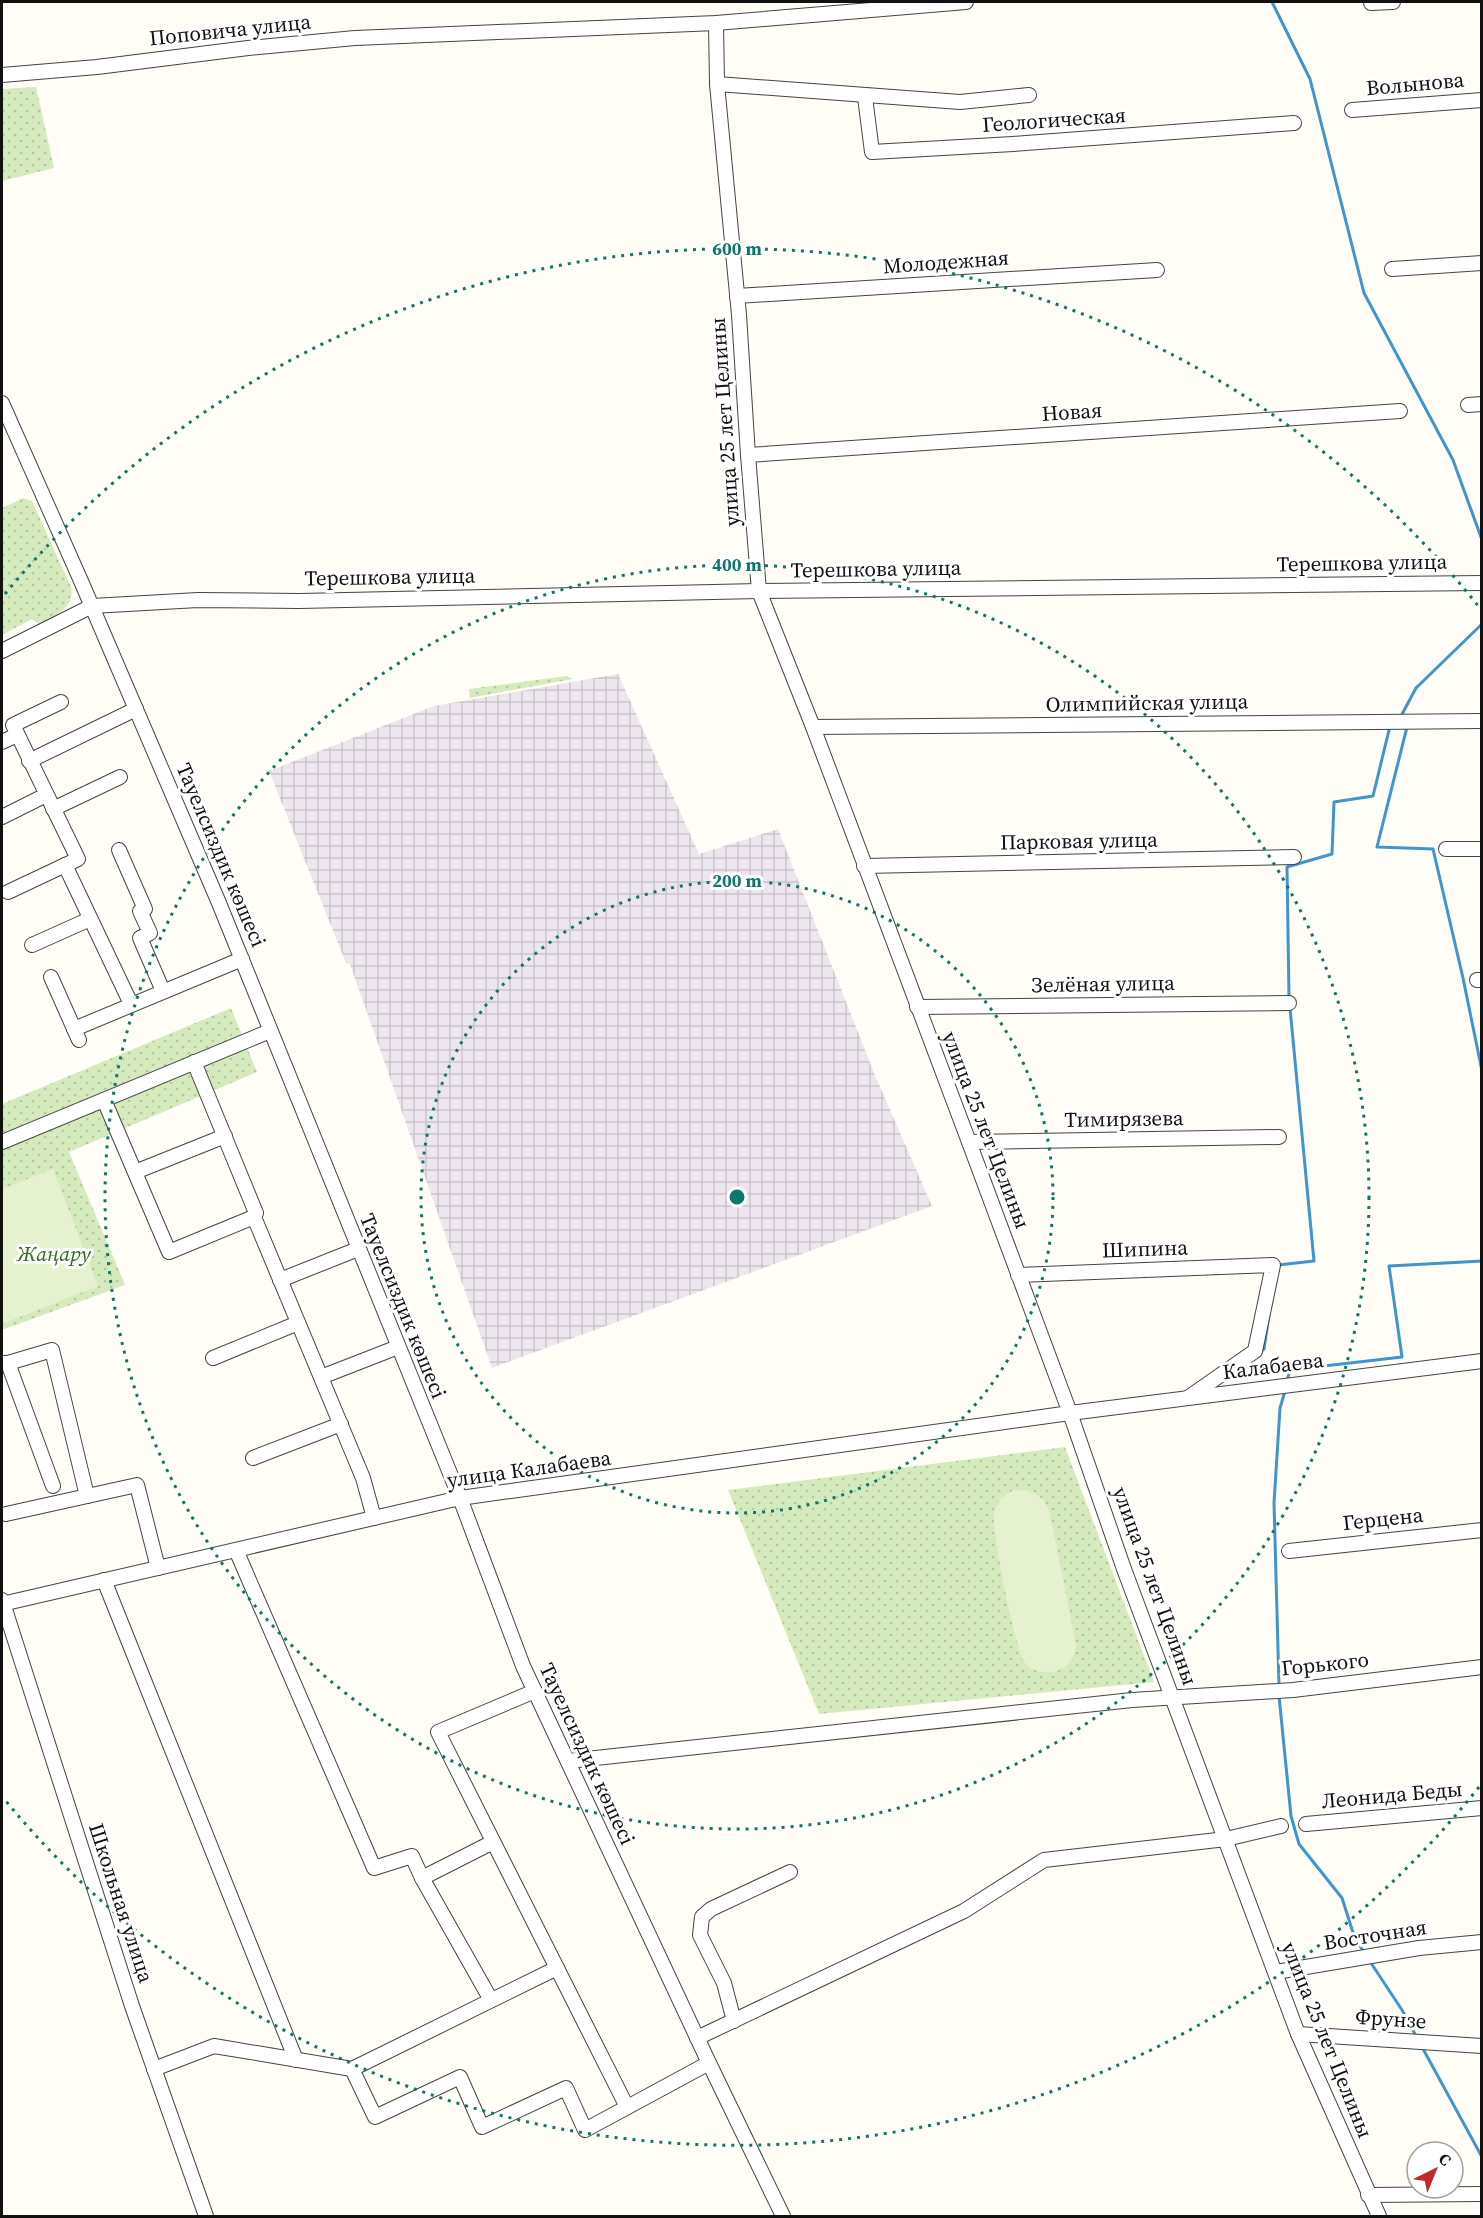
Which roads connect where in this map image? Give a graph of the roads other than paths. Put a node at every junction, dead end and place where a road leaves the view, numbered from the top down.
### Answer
1 (966, 2) edge
2 (1371, 2) edge
3 (1393, 2) edge
4 (716, 23) junction
5 (2, 75) edge
6 (717, 84) junction
7 (1029, 95) dead end
8 (865, 97) junction
9 (1482, 100) edge
10 (1352, 110) dead end
11 (1294, 123) dead end
12 (1482, 263) edge
13 (1392, 269) dead end
14 (1157, 270) dead end
15 (737, 296) junction
16 (2, 403) edge
17 (1400, 411) dead end
18 (748, 454) junction
19 (1482, 583) edge
20 (759, 591) junction
21 (92, 606) junction
22 (2, 651) edge
23 (61, 702) dead end
24 (136, 710) junction
25 (1482, 721) edge
26 (813, 727) junction
27 (17, 735) junction
28 (2, 742) edge
29 (29, 761) junction
30 (120, 777) dead end
31 (46, 795) junction
32 (53, 809) junction
33 (2, 817) edge
34 (1446, 849) dead end
35 (1482, 849) edge
36 (119, 850) dead end
37 (1294, 857) dead end
38 (65, 865) junction
39 (864, 866) junction
40 (8, 892) dead end
41 (90, 919) junction
42 (32, 945) dead end
43 (242, 959) junction
44 (51, 977) dead end
45 (163, 991) junction
46 (1289, 1002) dead end
47 (131, 1005) junction
48 (917, 1007) junction
49 (270, 1030) junction
50 (194, 1062) junction
51 (104, 1100) junction
52 (225, 1136) junction
53 (1279, 1137) dead end
54 (2, 1142) edge
55 (969, 1142) junction
56 (135, 1172) junction
57 (254, 1217) junction
58 (358, 1249) junction
59 (1018, 1275) junction
60 (280, 1280) junction
61 (298, 1323) junction
62 (398, 1347) junction
63 (213, 1358) dead end
64 (1482, 1361) edge
65 (5, 1363) edge
66 (321, 1377) junction
67 (1187, 1398) junction
68 (1070, 1413) junction
69 (341, 1424) junction
70 (254, 1458) dead end
71 (53, 1486) dead end
72 (87, 1496) junction
73 (459, 1498) junction
74 (6, 1514) dead end
75 (374, 1518) junction
76 (1482, 1530) edge
77 (236, 1550) junction
78 (1289, 1551) dead end
79 (158, 1568) junction
80 (104, 1580) junction
81 (2, 1603) edge
82 (1482, 1667) edge
83 (534, 1690) junction
84 (1174, 1698) junction
85 (568, 1761) junction
86 (1482, 1808) edge
87 (1306, 1824) dead end
88 (1281, 1826) dead end
89 (1226, 1839) junction
90 (493, 1842) junction
91 (790, 1872) dead end
92 (422, 1878) junction
93 (1482, 1942) edge
94 (557, 1968) junction
95 (1276, 1972) junction
96 (491, 2000) junction
97 (734, 2021) junction
98 (1298, 2034) junction
99 (698, 2038) junction
100 (1482, 2046) edge
101 (296, 2060) junction
102 (709, 2063) junction
103 (154, 2069) junction
104 (352, 2069) junction
105 (627, 2107) junction
106 (1482, 2194) edge
107 (1368, 2195) junction
108 (206, 2217) edge
109 (783, 2217) edge
110 (1379, 2217) edge

1 - 4 street, Поповича улица
2 - 3 street
4 - 5 street, Поповича улица
4 - 6 street, улица 25 лет Целины
6 - 8 street, Геологическая
6 - 15 street, улица 25 лет Целины
7 - 8 street, Геологическая
8 - 11 street, Геологическая
9 - 10 street, Волынова
12 - 13 street
14 - 15 street, Молодежная
15 - 18 street, улица 25 лет Целины
16 - 21 street, Тауелсиздик көшесі
17 - 18 street, Новая
18 - 20 street, улица 25 лет Целины
19 - 20 street, Терешкова улица
20 - 21 street, Терешкова улица
20 - 26 street, улица 25 лет Целины
21 - 22 street
21 - 24 street, Тауелсиздик көшесі
23 - 27 street
24 - 29 street
24 - 43 street, Тауелсиздик көшесі
25 - 26 street, Олимпийская улица
26 - 39 street, улица 25 лет Целины
27 - 28 street
27 - 29 street
29 - 31 street
30 - 32 street
31 - 32 street
31 - 33 street
32 - 38 street
34 - 35 street
36 - 45 street
37 - 39 street, Парковая улица
38 - 40 street
38 - 41 street
39 - 48 street, улица 25 лет Целины
41 - 42 street
41 - 47 street
43 - 45 street
43 - 49 street, Тауелсиздик көшесі
44 - 47 street
45 - 47 street
46 - 48 street, Зелёная улица
48 - 55 street, улица 25 лет Целины
49 - 50 street
49 - 58 street, Тауелсиздик көшесі
50 - 51 street
50 - 52 street
51 - 54 street
51 - 56 street
52 - 56 street
52 - 57 street
53 - 55 street, Тимирязева
55 - 59 street, улица 25 лет Целины
56 - 57 street
57 - 60 street
58 - 60 street
58 - 62 street, Тауелсиздик көшесі
59 - 67 street, Шипина
59 - 68 street, улица 25 лет Целины
60 - 61 street
61 - 63 street
61 - 66 street
62 - 66 street
62 - 73 street, Тауелсиздик көшесі
64 - 67 street, Калабаева
65 - 71 street
65 - 72 street
66 - 69 street
67 - 68 street, Калабаева
68 - 73 street, улица Калабаева
68 - 84 street, улица 25 лет Целины
69 - 70 street
69 - 75 street
72 - 74 street
72 - 79 street
73 - 75 street, улица Калабаева
73 - 83 street, Тауелсиздик көшесі
75 - 77 street, улица Калабаева
76 - 78 street, Герцена
77 - 79 street, улица Калабаева
77 - 92 street
79 - 80 street, улица Калабаева
80 - 81 street, улица Калабаева
80 - 101 street
81 - 103 street, Школьная улица
82 - 84 street, Горького
83 - 85 street, Тауелсиздик көшесі
83 - 90 street
84 - 85 street, Горького
84 - 89 street, улица 25 лет Целины
85 - 99 street, Тауелсиздик көшесі
86 - 87 street, Леонида Беды
88 - 89 street
89 - 95 street, улица 25 лет Целины
89 - 97 street
90 - 92 street
90 - 94 street
91 - 97 street
92 - 96 street
93 - 95 street, Восточная
94 - 96 street
94 - 105 street
95 - 98 street, улица 25 лет Целины
96 - 104 street
97 - 99 street
98 - 100 street, Фрунзе
98 - 107 street, улица 25 лет Целины
99 - 102 street, Тауелсиздик көшесі
101 - 103 street
101 - 104 street
102 - 105 street
102 - 109 street, Тауелсиздик көшесі
103 - 108 street, Школьная улица
104 - 105 street
106 - 107 street
107 - 110 street, улица 25 лет Целины

